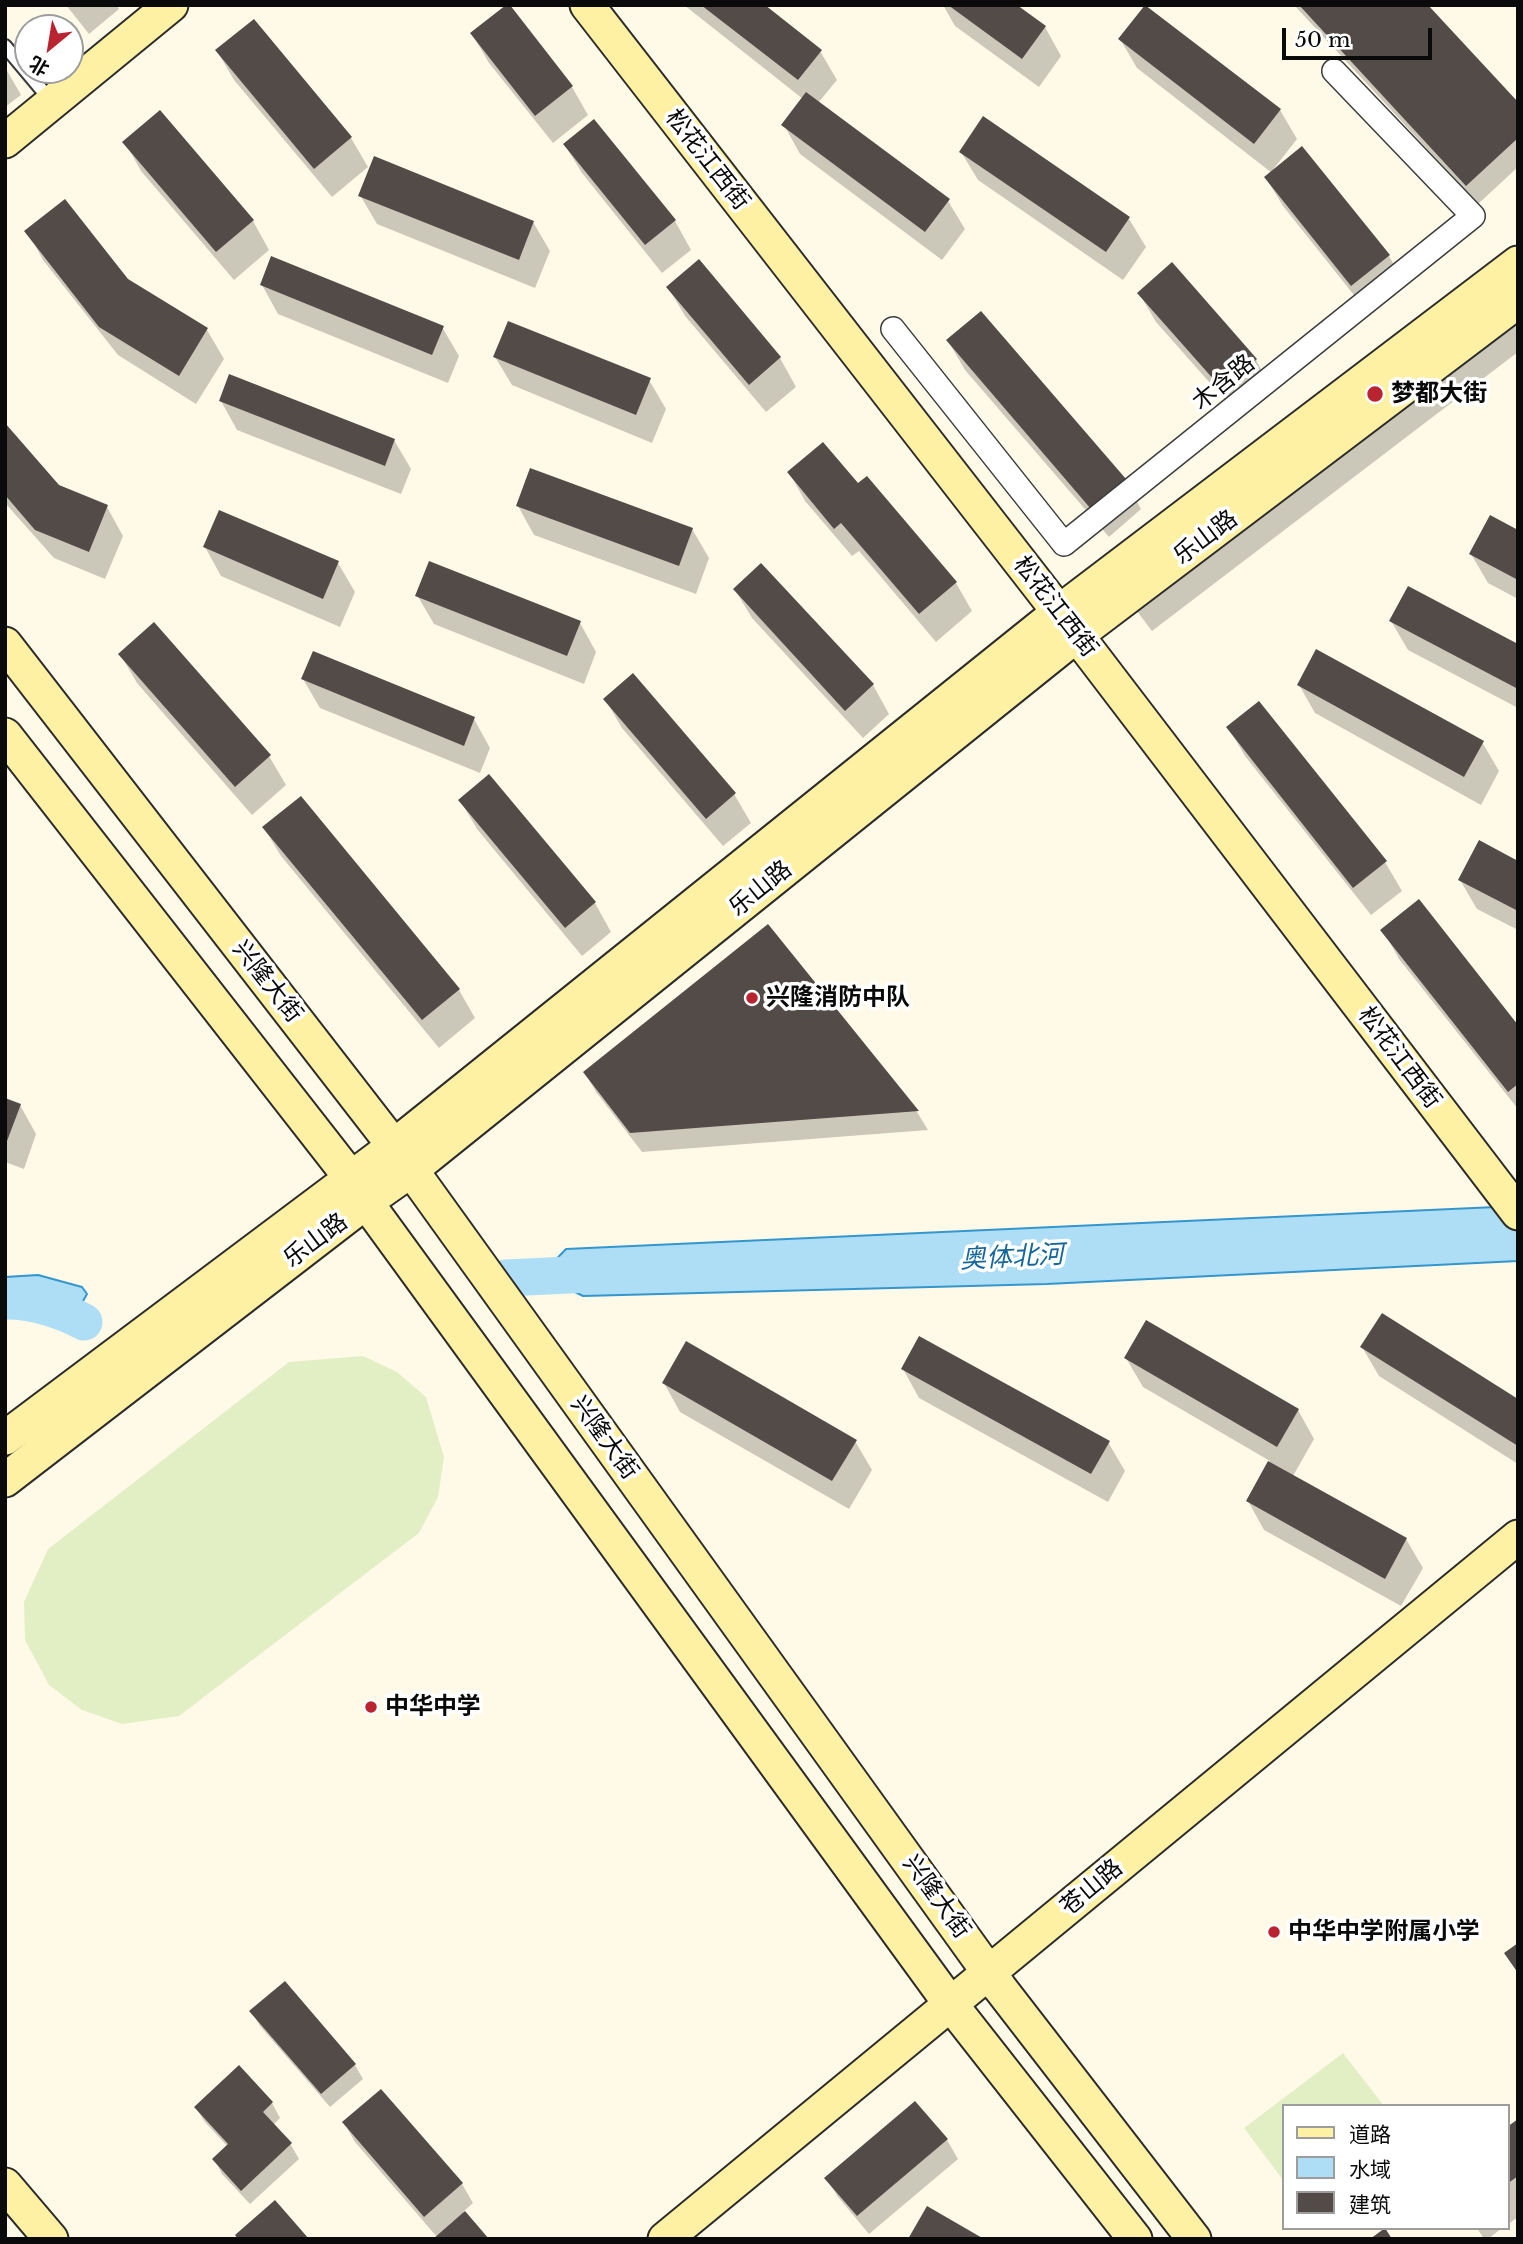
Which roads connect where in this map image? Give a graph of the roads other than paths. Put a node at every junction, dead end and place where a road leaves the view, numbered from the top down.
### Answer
1 (171, 5) edge
2 (587, 5) edge
3 (5, 46) edge
4 (1334, 71) dead end
5 (52, 102) junction
6 (5, 141) edge
7 (1518, 263) edge
8 (1518, 300) edge
9 (893, 329) dead end
10 (1068, 624) junction
11 (5, 643) edge
12 (5, 735) edge
13 (402, 1158) junction
14 (359, 1190) junction
15 (1518, 1213) edge
16 (5, 1438) edge
17 (5, 1480) edge
18 (1518, 1537) edge
19 (1518, 1562) edge
20 (995, 1980) junction
21 (957, 2011) junction
22 (5, 2185) edge
23 (51, 2239) edge
24 (665, 2239) edge
25 (696, 2239) edge
26 (1135, 2239) edge
27 (1194, 2239) edge

1 - 5 street
2 - 10 street, 松花江西街
3 - 5 lane
4 - 9 street, 木含路
5 - 6 street
7 - 10 street, 乐山路
8 - 10 street, 乐山路
10 - 13 street, 乐山路
10 - 15 street, 松花江西街
11 - 13 street, 兴隆大街
12 - 14 street, 兴隆大街
13 - 14 street, 乐山路
13 - 20 street, 兴隆大街
14 - 16 street, 乐山路
14 - 17 street, 乐山路
14 - 21 street, 兴隆大街
18 - 20 street, 苍山路
19 - 20 street, 苍山路
20 - 21 street, 苍山路
20 - 27 street, 兴隆大街
21 - 24 street, 苍山路
21 - 25 street, 苍山路
21 - 26 street, 兴隆大街
22 - 23 street

